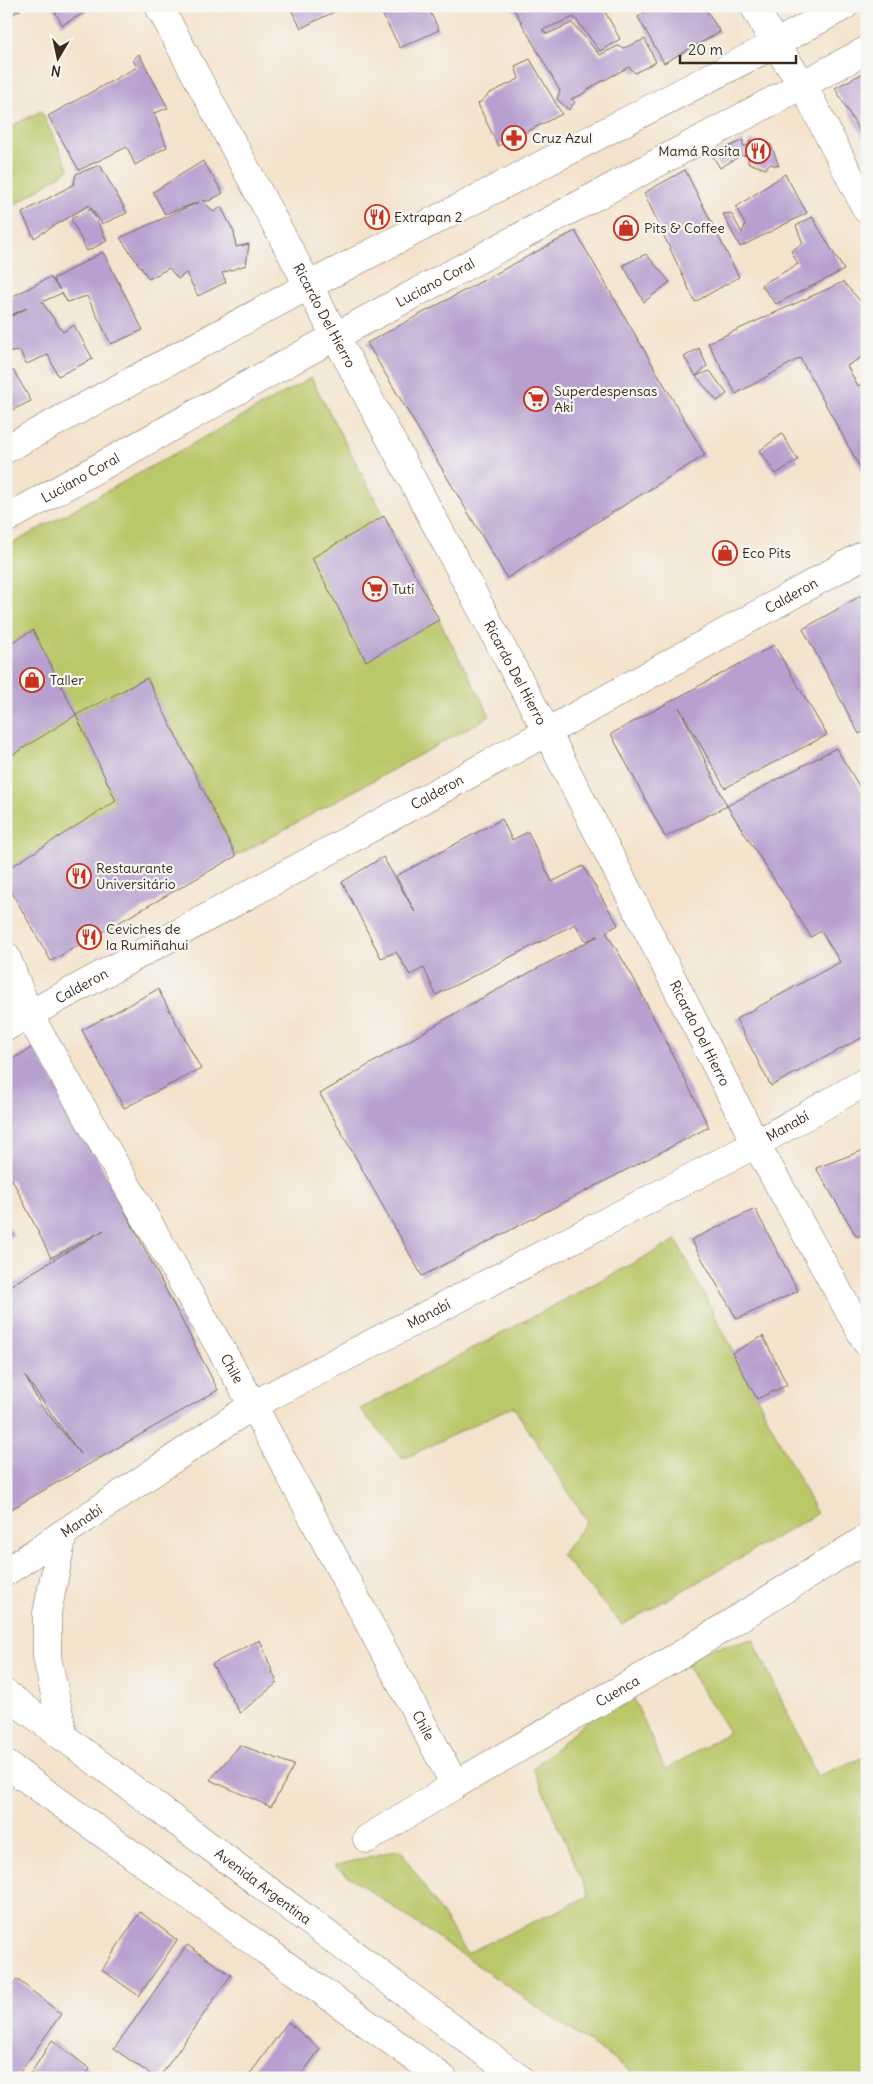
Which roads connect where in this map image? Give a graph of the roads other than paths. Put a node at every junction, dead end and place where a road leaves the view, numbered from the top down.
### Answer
1 (159, 6) edge
2 (754, 6) edge
3 (844, 6) edge
4 (775, 44) junction
5 (867, 50) edge
6 (803, 85) junction
7 (867, 210) edge
8 (308, 286) junction
9 (334, 337) junction
10 (6, 449) edge
11 (6, 519) edge
12 (867, 553) edge
13 (547, 732) junction
14 (6, 956) edge
15 (18, 1021) edge
16 (867, 1080) edge
17 (756, 1144) junction
18 (867, 1343) edge
19 (253, 1405) junction
20 (63, 1534) junction
21 (867, 1538) edge
22 (6, 1572) edge
23 (6, 1694) edge
24 (64, 1738) junction
25 (6, 1764) edge
26 (455, 1784) junction
27 (367, 1839) dead end
28 (432, 2075) edge
29 (520, 2078) edge

1 - 8 street, Ricardo Del Hierro
2 - 4 street
3 - 4 street
4 - 6 street
4 - 8 street
5 - 6 street, Luciano Coral
6 - 7 street
6 - 9 street, Luciano Coral
8 - 9 street, Ricardo Del Hierro
8 - 10 street
9 - 11 street, Luciano Coral
9 - 13 street, Ricardo Del Hierro
12 - 13 street, Calderon
13 - 15 street, Calderon
13 - 17 street, Ricardo Del Hierro
14 - 15 street, Chile
15 - 19 street, Chile
16 - 17 street, Manabí
17 - 18 street, Ricardo Del Hierro
17 - 19 street, Manabí
19 - 20 street, Manabí
19 - 26 street, Chile
20 - 22 street, Manabí
20 - 24 street
21 - 26 street, Cuenca
23 - 24 street, Avenida Argentina
24 - 29 street, Avenida Argentina
25 - 28 street
26 - 27 street, Cuenca

